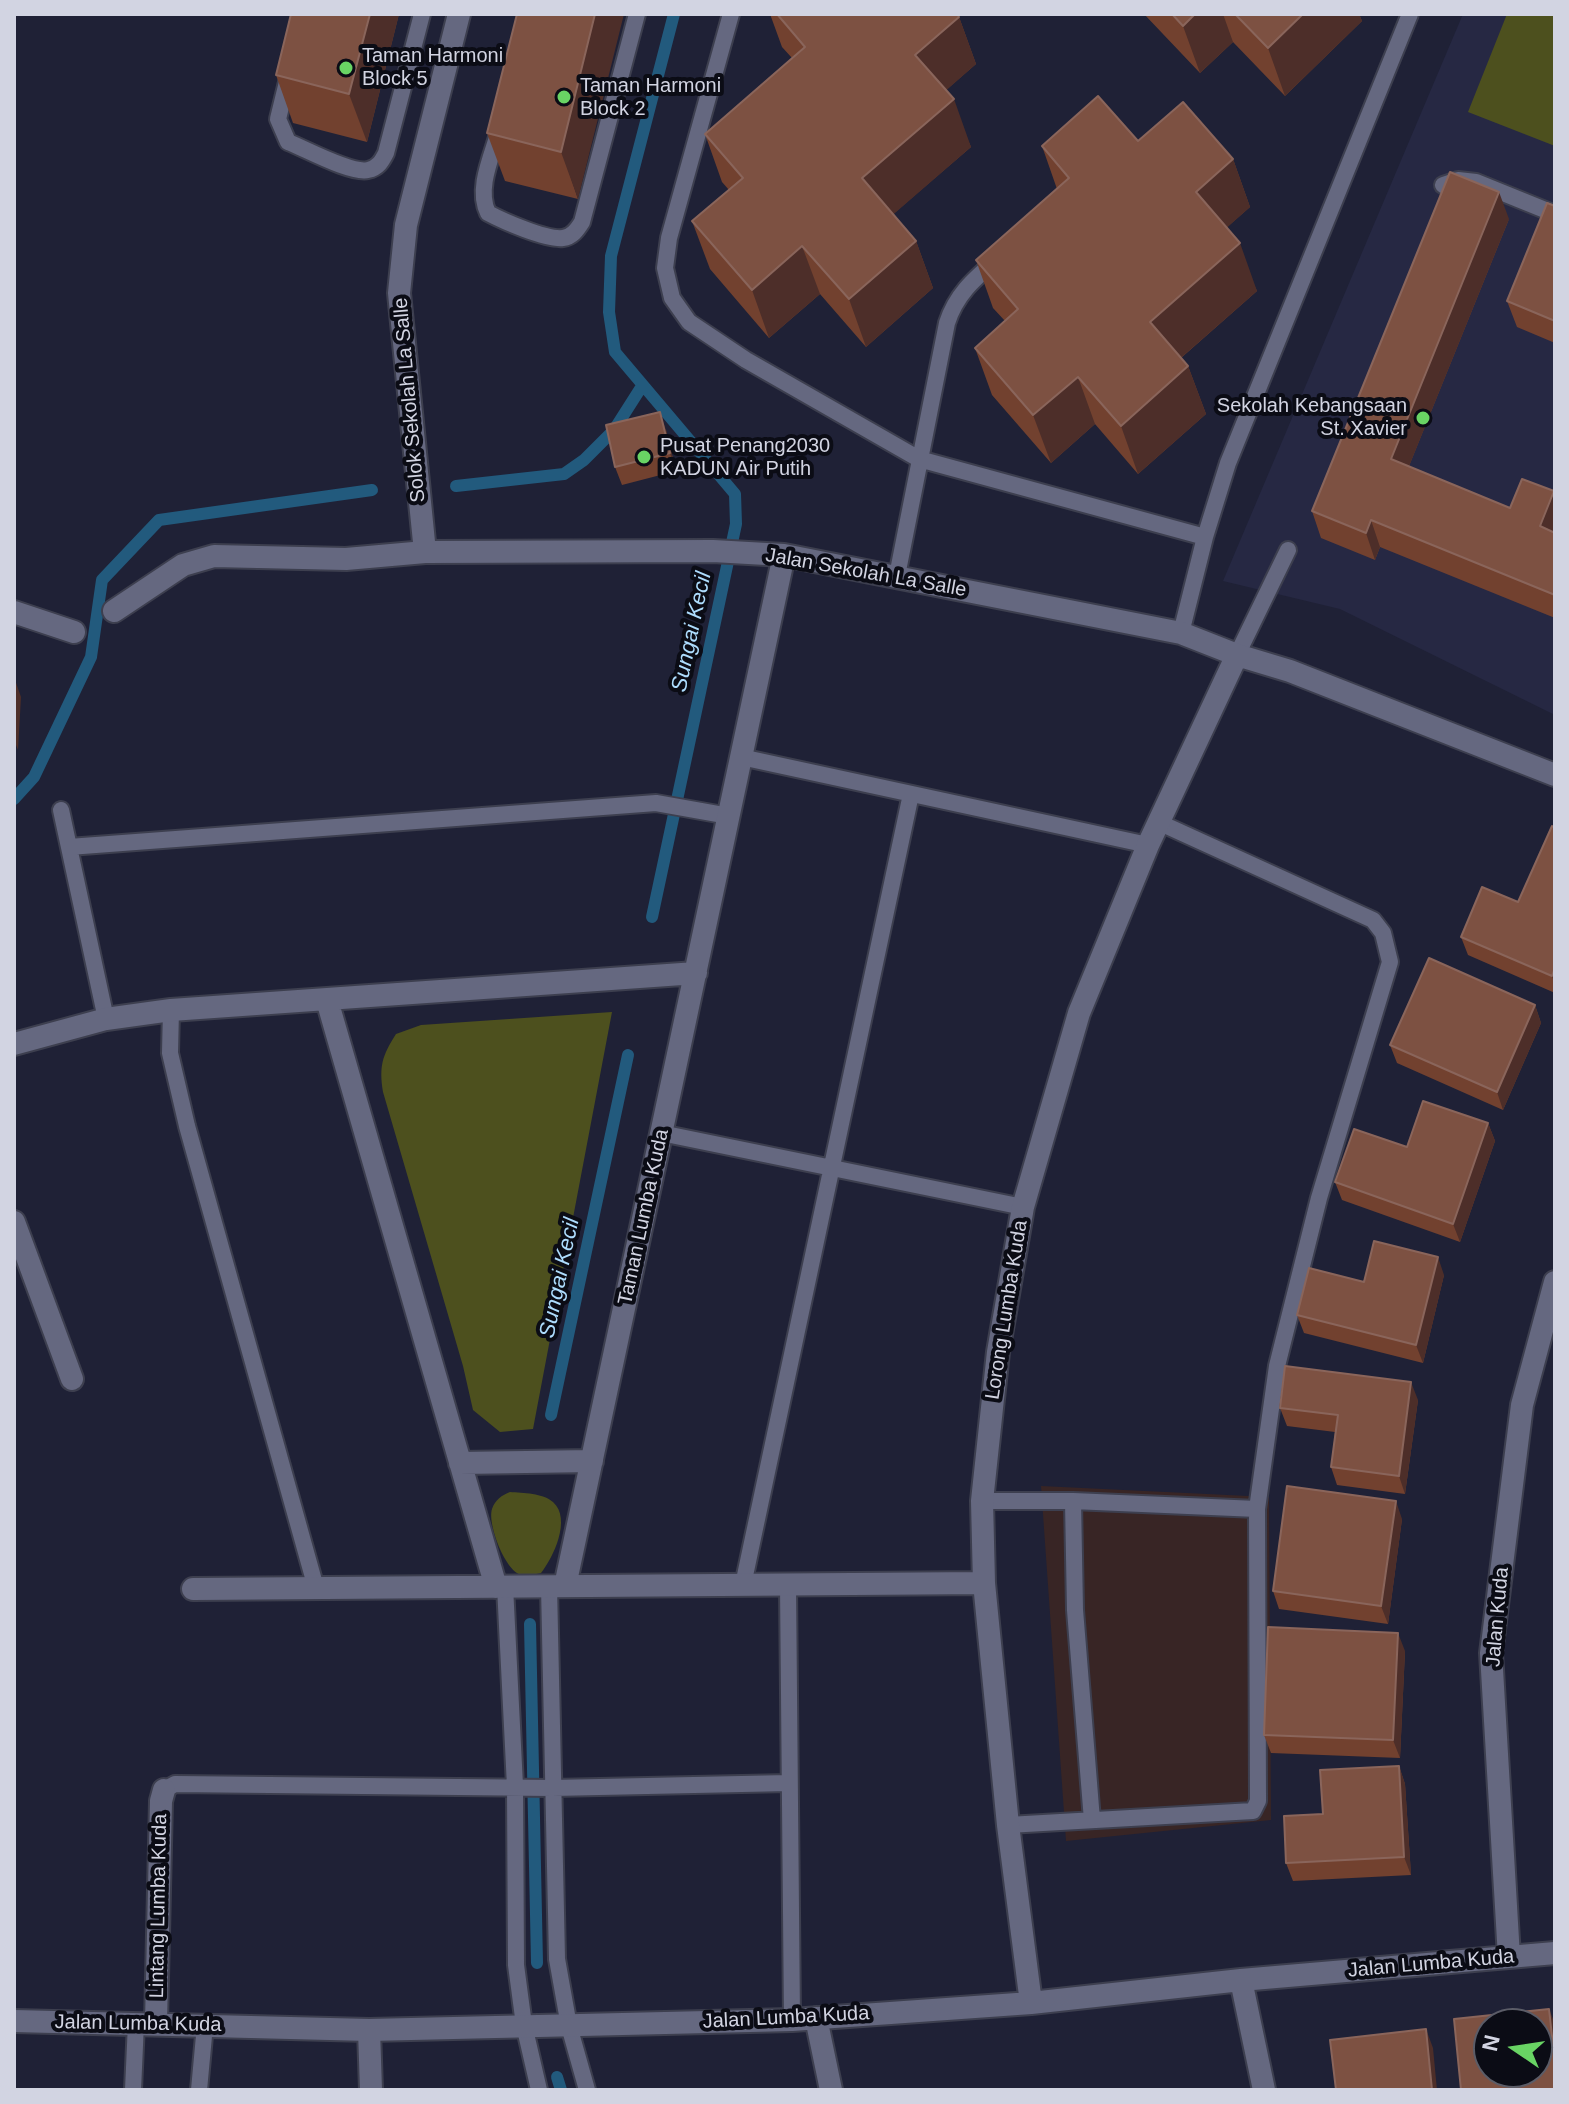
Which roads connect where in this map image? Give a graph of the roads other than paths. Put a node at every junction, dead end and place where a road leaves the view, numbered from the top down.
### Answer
1 (422, 14) edge
2 (459, 14) edge
3 (637, 14) edge
4 (731, 14) edge
5 (1410, 14) edge
6 (293, 58) edge
7 (502, 117) edge
8 (1443, 185) edge
9 (1555, 214) edge
10 (1003, 254) edge
11 (919, 459) junction
12 (1205, 537) junction
13 (1288, 550) dead end
14 (425, 552) junction
15 (784, 555) junction
16 (897, 576) junction
17 (114, 611) dead end
18 (14, 612) edge
19 (74, 632) dead end
20 (1181, 633) junction
21 (1237, 655) junction
22 (741, 757) junction
23 (1555, 775) edge
24 (911, 794) junction
25 (61, 810) dead end
26 (729, 816) junction
27 (1158, 822) junction
28 (1148, 845) junction
29 (69, 847) junction
30 (696, 973) junction
31 (327, 1000) junction
32 (171, 1010) junction
33 (106, 1019) junction
34 (14, 1044) edge
35 (661, 1133) junction
36 (832, 1168) junction
37 (1023, 1207) junction
38 (14, 1222) edge
39 (18, 1246) edge
40 (1555, 1282) edge
41 (72, 1379) dead end
42 (592, 1461) junction
43 (460, 1463) junction
44 (982, 1501) junction
45 (1073, 1501) junction
46 (1257, 1509) junction
47 (984, 1583) junction
48 (743, 1585) junction
49 (788, 1585) junction
50 (557, 1586) junction
51 (500, 1587) junction
52 (316, 1588) junction
53 (193, 1589) dead end
54 (789, 1783) junction
55 (515, 1786) junction
56 (552, 1788) junction
57 (164, 1790) joint
58 (1092, 1820) junction
59 (1008, 1825) junction
60 (1555, 1953) edge
61 (1509, 1957) junction
62 (1241, 1980) junction
63 (1031, 2003) junction
64 (816, 2018) junction
65 (792, 2020) junction
66 (14, 2021) edge
67 (146, 2023) junction
68 (205, 2025) junction
69 (524, 2025) junction
70 (569, 2026) junction
71 (369, 2030) junction
72 (133, 2090) edge
73 (199, 2090) edge
74 (371, 2090) edge
75 (539, 2090) edge
76 (587, 2090) edge
77 (831, 2090) edge
78 (1264, 2090) edge

1 - 6 lane
2 - 14 street, Solok Sekolah La Salle
3 - 7 lane
4 - 11 lane
5 - 12 lane
8 - 9 lane
10 - 11 lane
11 - 12 lane
11 - 16 lane
12 - 20 lane
13 - 21 lane
14 - 15 street, Jalan Sekolah La Salle
14 - 17 street, Jalan Sekolah La Salle
15 - 16 street, Jalan Sekolah La Salle
15 - 22 street, Taman Lumba Kuda
16 - 20 street, Jalan Sekolah La Salle
18 - 19 street
20 - 21 street, Jalan Sekolah La Salle
21 - 23 street, Jalan Sekolah La Salle
21 - 27 street, Lorong Lumba Kuda
22 - 24 lane
22 - 26 street, Taman Lumba Kuda
24 - 28 lane
24 - 36 lane
25 - 29 lane
26 - 29 lane
26 - 30 street, Taman Lumba Kuda
27 - 28 street, Lorong Lumba Kuda
27 - 46 lane
28 - 37 street, Lorong Lumba Kuda
29 - 33 lane
30 - 31 street
30 - 35 street, Taman Lumba Kuda
31 - 32 street
31 - 43 street
32 - 33 street
32 - 52 lane
33 - 34 street
35 - 36 lane
35 - 42 street, Taman Lumba Kuda
36 - 37 lane
36 - 48 lane
37 - 44 street, Lorong Lumba Kuda
38 - 39 street
39 - 41 street
40 - 61 street, Jalan Kuda
42 - 43 street
42 - 50 street, Taman Lumba Kuda
43 - 51 street
44 - 45 lane
44 - 47 street, Lorong Lumba Kuda
45 - 46 lane
45 - 58 lane
46 - 58 lane
47 - 49 street
47 - 59 street, Lorong Lumba Kuda
48 - 49 street
48 - 50 street
49 - 54 lane
50 - 51 street
50 - 56 lane
51 - 52 street
51 - 55 lane
52 - 53 street
54 - 56 lane
54 - 65 lane
55 - 56 lane
55 - 57 lane
55 - 69 lane
56 - 70 lane
57 - 67 street, Lintang Lumba Kuda
58 - 59 lane
59 - 63 street, Lorong Lumba Kuda
60 - 61 street, Jalan Lumba Kuda
61 - 62 street, Jalan Lumba Kuda
62 - 63 street, Jalan Lumba Kuda
62 - 78 street
63 - 64 street, Jalan Lumba Kuda
64 - 65 street, Jalan Lumba Kuda
64 - 77 street
65 - 70 street, Jalan Lumba Kuda
66 - 67 street, Jalan Lumba Kuda
67 - 68 street, Jalan Lumba Kuda
67 - 72 lane
68 - 71 street, Jalan Lumba Kuda
68 - 73 lane
69 - 70 street, Jalan Lumba Kuda
69 - 71 street, Jalan Lumba Kuda
69 - 75 lane
70 - 76 lane
71 - 74 street

